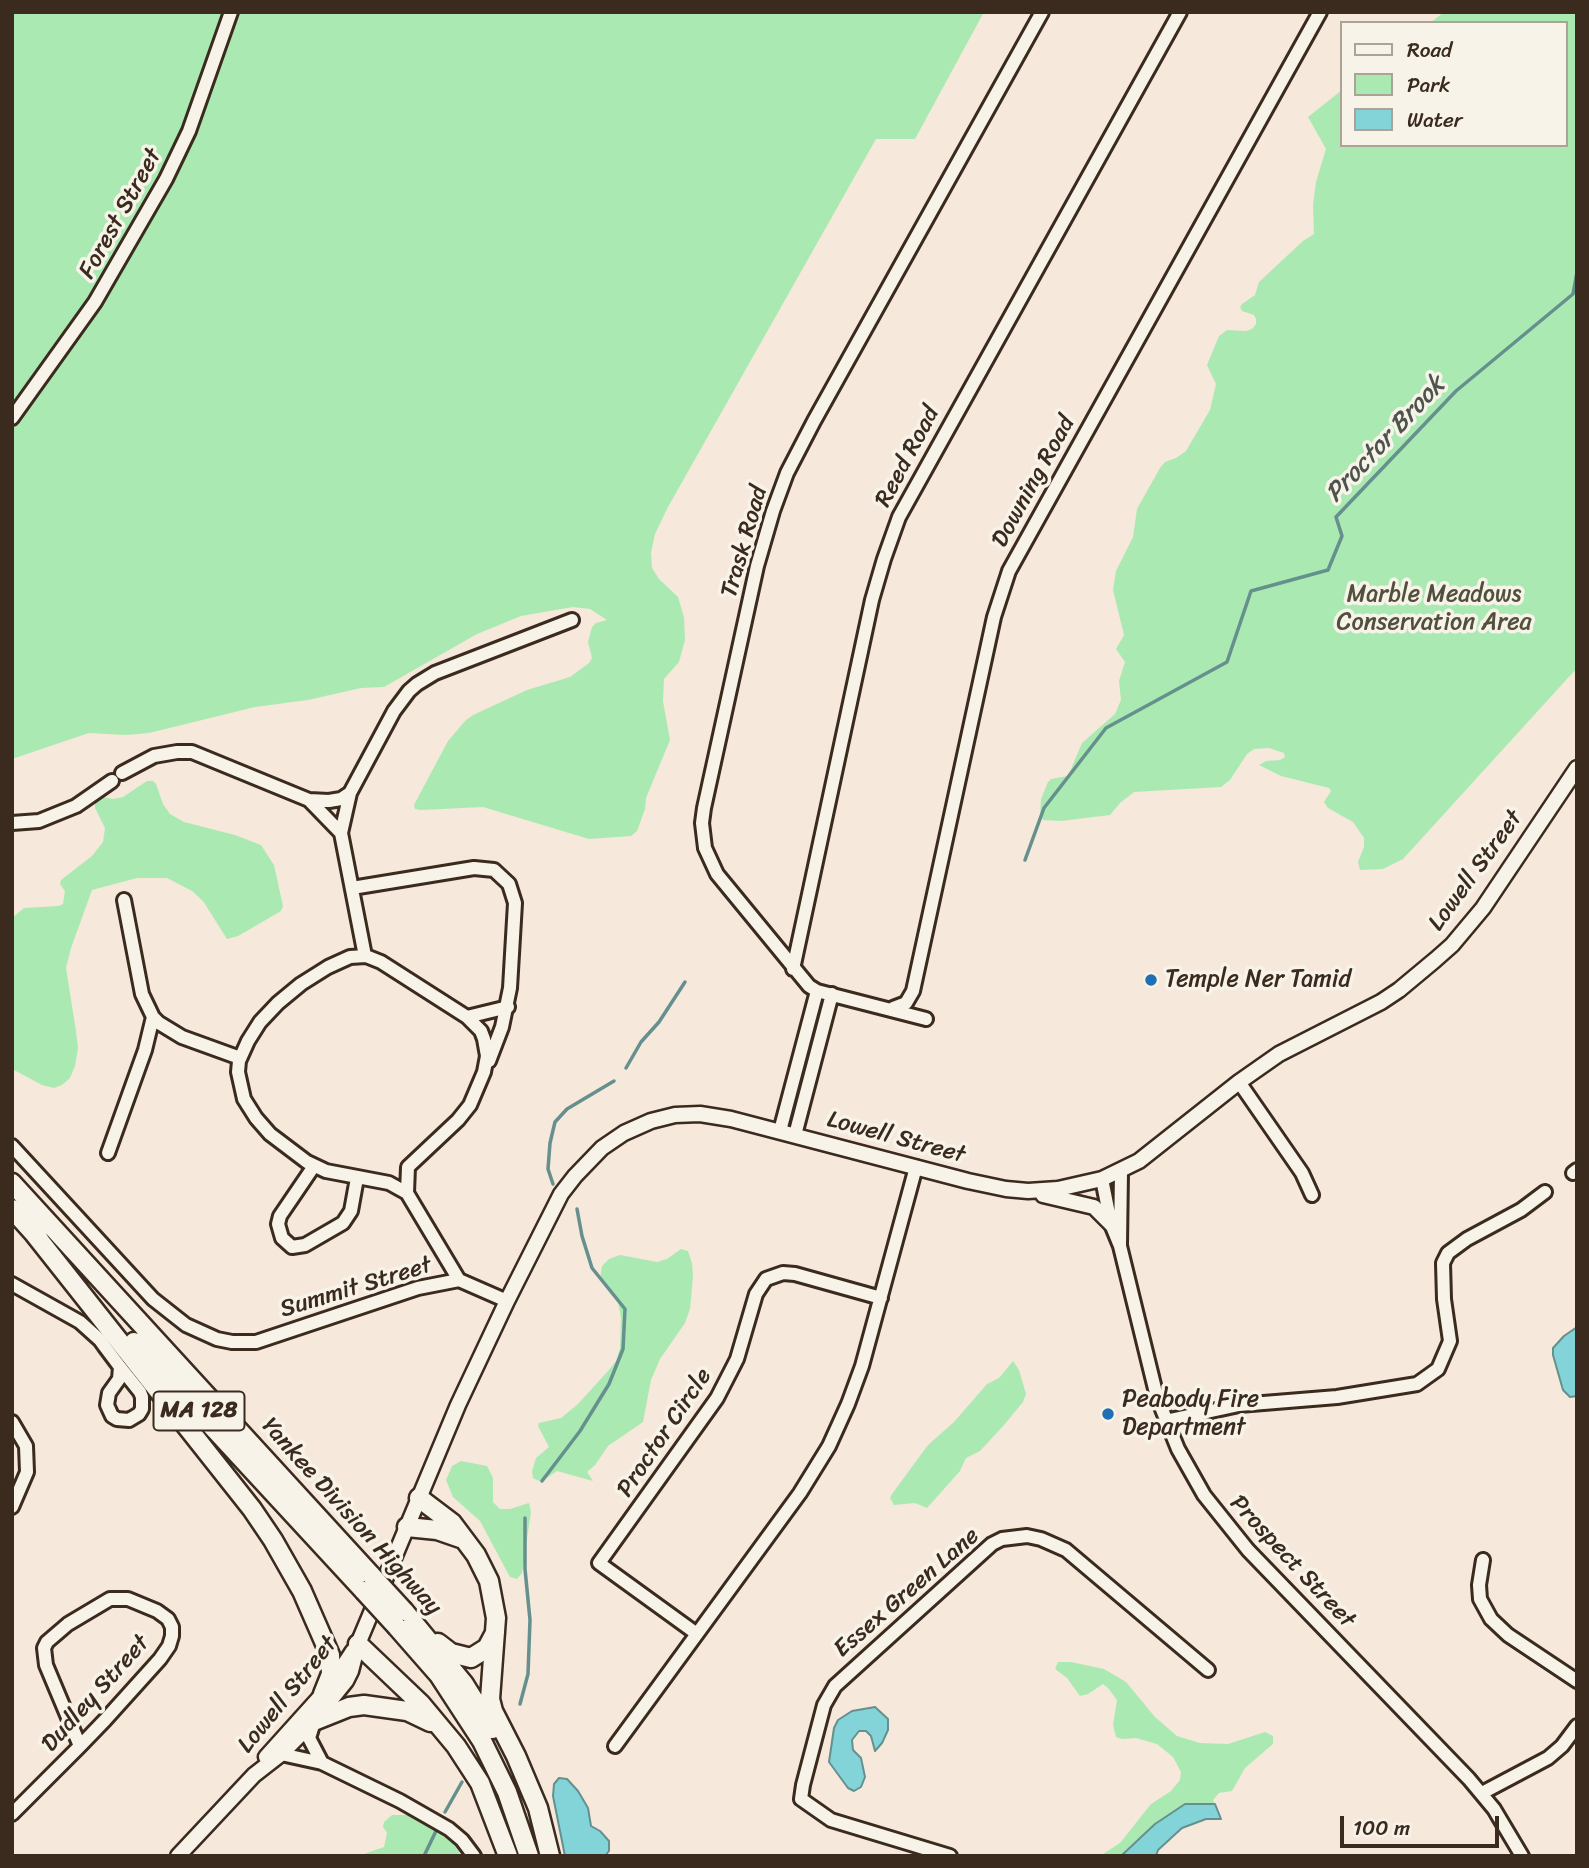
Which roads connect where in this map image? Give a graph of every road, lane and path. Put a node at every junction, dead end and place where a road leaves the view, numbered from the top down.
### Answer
1 (231, 12) edge
2 (1042, 12) edge
3 (1180, 12) edge
4 (1320, 12) edge
5 (12, 418) edge
6 (572, 620) dead end
7 (1577, 768) edge
8 (350, 793) junction
9 (309, 800) junction
10 (12, 823) edge
11 (341, 833) junction
12 (352, 888) junction
13 (124, 900) dead end
14 (365, 956) junction
15 (793, 968) junction
16 (817, 991) junction
17 (832, 994) junction
18 (508, 1007) junction
19 (892, 1008) junction
20 (153, 1017) junction
21 (467, 1017) junction
22 (926, 1018) dead end
23 (172, 1031) junction
24 (145, 1050) junction
25 (240, 1058) junction
26 (484, 1072) junction
27 (1239, 1082) junction
28 (780, 1131) junction
29 (795, 1135) junction
30 (12, 1146) edge
31 (108, 1153) dead end
32 (314, 1166) junction
33 (408, 1167) junction
34 (916, 1167) junction
35 (1121, 1172) junction
36 (357, 1178) junction
37 (1102, 1179) junction
38 (380, 1180) junction
39 (12, 1183) edge
40 (1028, 1191) junction
41 (1545, 1192) dead end
42 (407, 1194) junction
43 (1312, 1195) dead end
44 (12, 1209) edge
45 (1111, 1224) junction
46 (32, 1231) junction
47 (1120, 1246) junction
48 (458, 1280) junction
49 (12, 1284) edge
50 (881, 1298) junction
51 (507, 1301) junction
52 (120, 1367) dead end
53 (1165, 1421) junction
54 (12, 1422) edge
55 (419, 1498) junction
56 (12, 1507) edge
57 (407, 1527) junction
58 (463, 1539) junction
59 (1483, 1560) dead end
60 (368, 1583) junction
61 (401, 1619) junction
62 (496, 1629) junction
63 (697, 1634) junction
64 (358, 1644) junction
65 (1208, 1670) dead end
66 (1577, 1681) edge
67 (323, 1694) junction
68 (314, 1721) junction
69 (1577, 1726) edge
70 (444, 1732) junction
71 (80, 1745) junction
72 (615, 1746) dead end
73 (281, 1754) junction
74 (323, 1763) junction
75 (254, 1775) junction
76 (1482, 1793) junction
77 (12, 1814) edge
78 (178, 1856) edge
79 (474, 1856) edge
80 (508, 1856) edge
81 (529, 1856) edge
82 (544, 1856) edge
83 (550, 1856) edge
84 (950, 1856) edge
85 (1522, 1856) edge

1 - 5 street, Forest Street
2 - 15 street, Trask Road
3 - 15 street, Reed Road
4 - 19 street, Downing Road
6 - 8 street
7 - 27 main road, Lowell Street
8 - 9 street
8 - 11 street
9 - 10 street
9 - 11 street
11 - 12 street
12 - 14 street
12 - 18 street
13 - 20 street
14 - 21 street
14 - 25 street
15 - 16 street, Trask Road
16 - 17 street
16 - 28 street
17 - 19 street
17 - 29 street
18 - 21 street
18 - 26 street
19 - 22 street
20 - 23 street
20 - 24 street
21 - 26 street
23 - 24 street
23 - 25 street
24 - 31 street
25 - 32 street
26 - 33 street
27 - 35 main road, Lowell Street
27 - 43 street
28 - 29 main road, Lowell Street
28 - 51 main road, Lowell Street
29 - 34 main road, Lowell Street
30 - 48 street, Summit Street
32 - 36 street
32 - 36 street
33 - 38 street
33 - 42 street
34 - 40 main road, Lowell Street
34 - 50 street
35 - 37 main road, Lowell Street
35 - 47 street, Prospect Street
36 - 38 street
37 - 40 main road, Lowell Street
37 - 45 street, Prospect Street
38 - 42 street
39 - 60 highway, Yankee Division Highway / MA 128
40 - 45 main road
41 - 53 street
42 - 48 street
44 - 46 highway, Yankee Division Highway / MA 128
45 - 47 street, Prospect Street
46 - 60 highway, Yankee Division Highway / MA 128
46 - 67 highway
47 - 53 street, Prospect Street
48 - 51 street, Summit Street
49 - 52 street
50 - 63 street
50 - 63 street, Proctor Circle
51 - 55 main road, Lowell Street
53 - 76 street, Prospect Street
54 - 56 street
55 - 57 main road, Lowell Street
55 - 58 highway
57 - 58 highway
57 - 64 main road, Lowell Street
58 - 62 highway
59 - 66 street
60 - 61 highway, Yankee Division Highway / MA 128, bridge
61 - 62 highway
61 - 81 highway, Yankee Division Highway / MA 128
61 - 82 highway, Yankee Division Highway / MA 128
62 - 83 highway
63 - 72 street
64 - 67 main road, Lowell Street
64 - 68 main road, Lowell Street
64 - 70 highway
65 - 84 street, Essex Green Lane
67 - 75 main road, Lowell Street
68 - 70 highway
68 - 73 main road, Lowell Street
68 - 74 street
69 - 76 street
70 - 80 highway
71 - 71 street, Dudley Street
71 - 77 street, Dudley Street
73 - 74 street
73 - 75 main road, Lowell Street
74 - 79 street
75 - 78 main road, Lowell Street
76 - 85 street, Prospect Street

